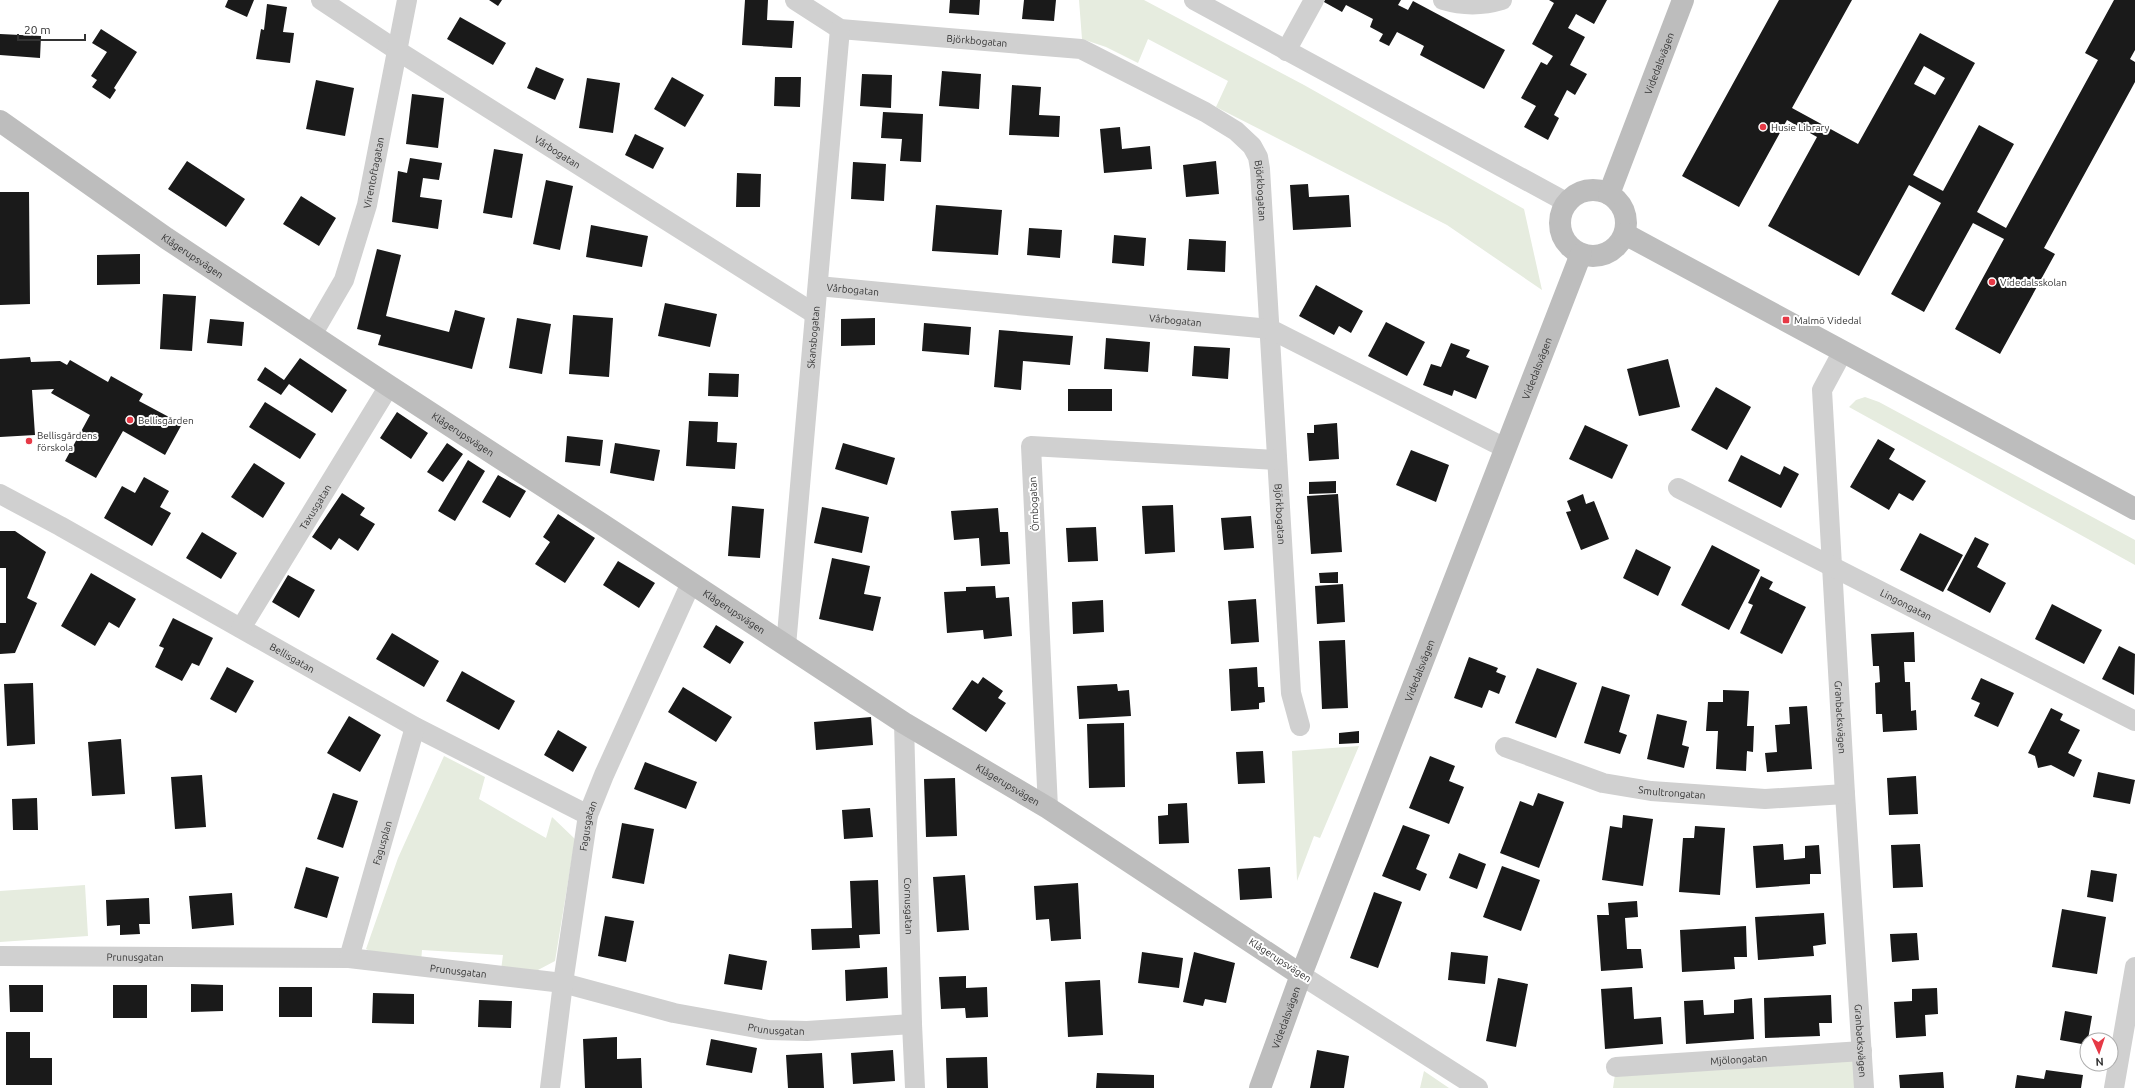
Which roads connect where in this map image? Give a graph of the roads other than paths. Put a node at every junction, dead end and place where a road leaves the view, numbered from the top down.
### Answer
1 (321, 0) edge
2 (407, 0) edge
3 (795, 0) edge
4 (1194, 0) edge
5 (1314, 0) edge
6 (1443, 0) edge
7 (1502, 0) edge
8 (1683, 0) edge
9 (840, 29) junction
10 (398, 51) junction
11 (1286, 51) junction
12 (0, 121) edge
13 (1609, 194) junction
14 (1566, 202) junction
15 (1625, 234) junction
16 (1581, 254) junction
17 (818, 286) junction
18 (815, 314) junction
19 (1270, 329) junction
20 (312, 335) junction
21 (1843, 351) junction
22 (389, 386) junction
23 (1505, 448) junction
24 (1277, 460) junction
25 (1678, 488) dead end
26 (0, 494) edge
27 (2135, 509) edge
28 (1833, 568) junction
29 (691, 583) junction
30 (241, 628) junction
31 (786, 646) junction
32 (2135, 721) edge
33 (904, 723) junction
34 (1300, 726) dead end
35 (415, 727) junction
36 (1505, 747) dead end
37 (1845, 794) junction
38 (1048, 808) junction
39 (588, 815) junction
40 (0, 956) edge
41 (349, 958) junction
42 (2135, 967) edge
43 (1301, 975) junction
44 (563, 983) junction
45 (912, 1024) junction
46 (1862, 1051) junction
47 (1616, 1067) dead end
48 (550, 1088) edge
49 (916, 1088) edge
50 (1260, 1088) edge
51 (1478, 1088) edge
52 (1864, 1088) edge
53 (2114, 1088) edge

1 - 10 street, Vårbogatan
2 - 10 street, Virentoftagatan
3 - 9 street, Björkbogatan
4 - 11 street
5 - 11 street
6 - 7 street
8 - 13 street, Videdalsvägen
9 - 17 street, Skansbogatan
9 - 19 street, Björkbogatan
10 - 18 street, Vårbogatan
10 - 20 street, Virentoftagatan
11 - 14 street
12 - 20 street, Klågerupsvägen
13 - 14 street
13 - 15 street
14 - 16 street
15 - 16 street
15 - 21 street
16 - 23 street, Videdalsvägen
17 - 18 street, Skansbogatan
17 - 19 street, Vårbogatan
18 - 31 street, Skansbogatan
19 - 23 street, Vårbogatan
19 - 24 street, Björkbogatan
20 - 22 street, Klågerupsvägen
21 - 27 street
21 - 28 street, Granbacksvägen
22 - 29 street, Klågerupsvägen
22 - 30 street, Taxusgatan
23 - 43 street, Videdalsvägen
24 - 34 street, Björkbogatan
24 - 38 street, Örnbogatan
25 - 28 street, Lingongatan
26 - 30 street, Bellisgatan
28 - 32 street, Lingongatan
28 - 37 street, Granbacksvägen
29 - 31 street, Klågerupsvägen
29 - 39 street, Fagusgatan
30 - 35 street, Bellisgatan
31 - 33 street, Klågerupsvägen
33 - 38 street, Klågerupsvägen
33 - 45 street, Cornusgatan
35 - 39 street, Bellisgatan
35 - 41 street, Fagusplan
36 - 37 street, Smultrongatan
37 - 46 street, Granbacksvägen
38 - 43 street, Klågerupsvägen
39 - 44 street, Fagusgatan
40 - 41 street, Prunusgatan
41 - 44 street, Prunusgatan
42 - 53 street
43 - 50 street, Videdalsvägen
43 - 51 street, Klågerupsvägen
44 - 45 street, Prunusgatan
44 - 48 street, Fagusgatan
45 - 49 street, Cornusgatan
46 - 47 street, Mjölongatan
46 - 52 street, Granbacksvägen

